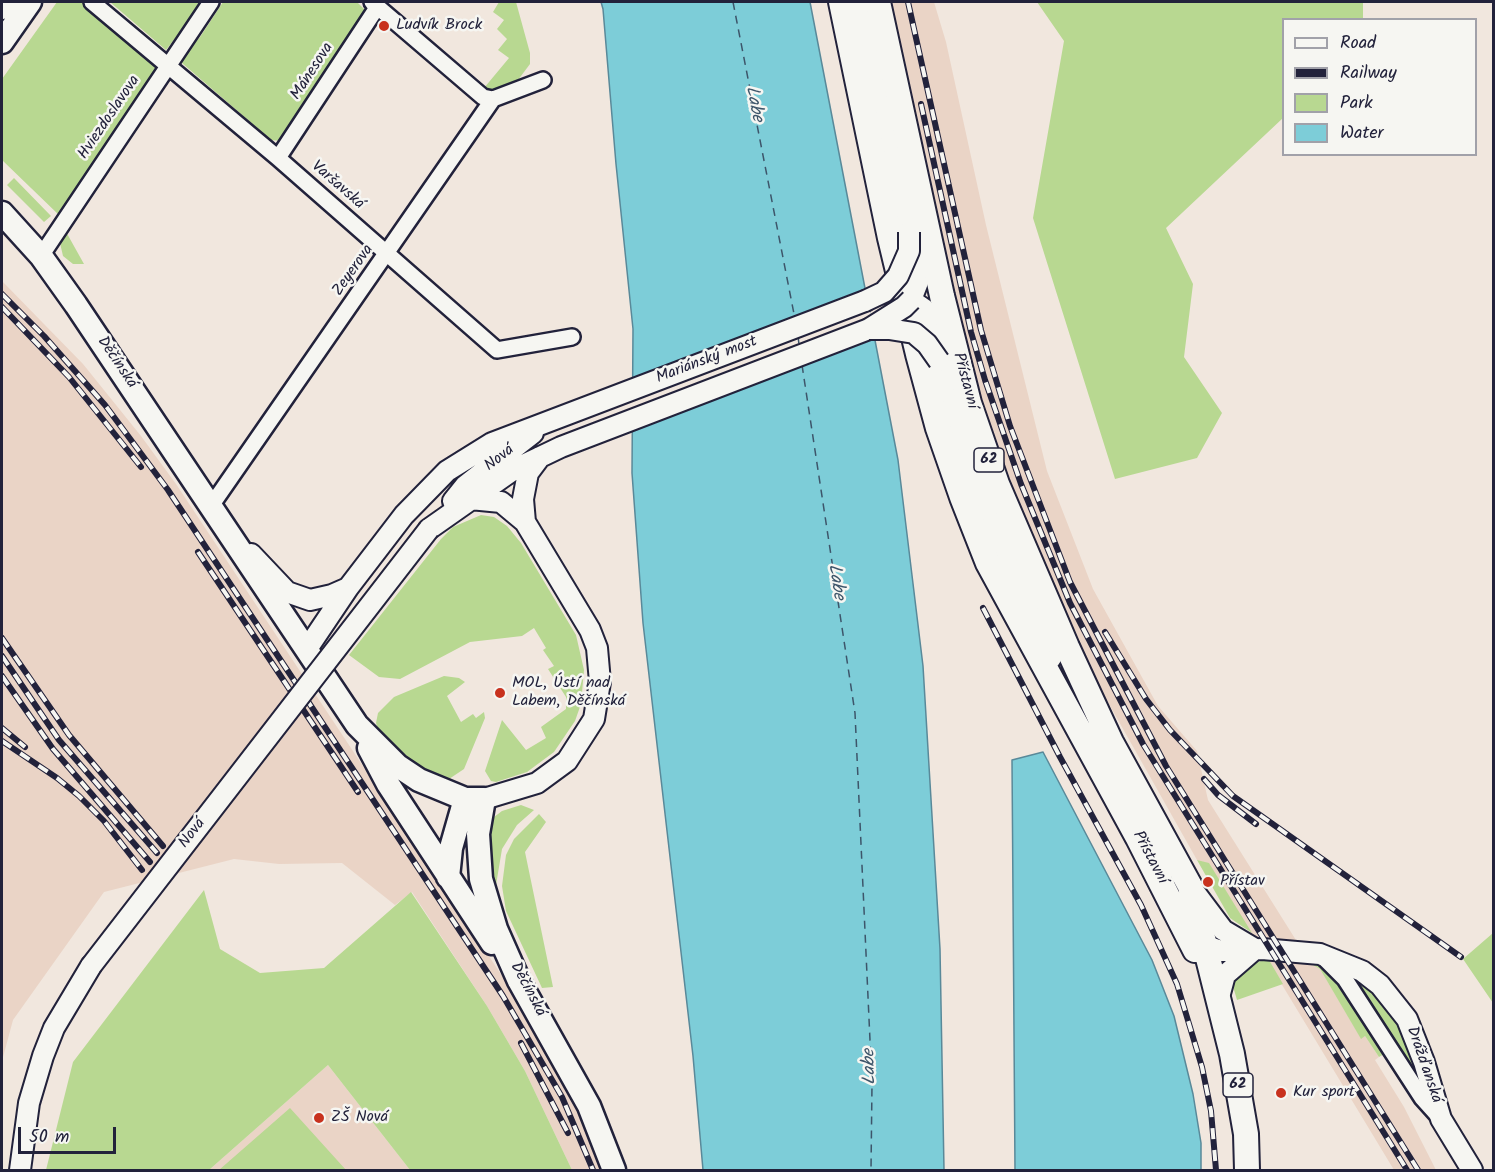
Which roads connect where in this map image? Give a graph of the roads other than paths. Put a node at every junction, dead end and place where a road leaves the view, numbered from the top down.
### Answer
1 (6, 2) edge
2 (30, 2) edge
3 (93, 2) edge
4 (211, 2) edge
5 (841, 2) edge
6 (860, 2) edge
7 (878, 2) edge
8 (375, 4) edge
9 (2, 8) edge
10 (2, 42) edge
11 (166, 66) junction
12 (543, 80) dead end
13 (493, 99) junction
14 (278, 159) junction
15 (2, 213) edge
16 (909, 232) junction
17 (387, 254) junction
18 (40, 255) junction
19 (911, 300) junction
20 (865, 301) junction
21 (869, 329) junction
22 (572, 338) dead end
23 (939, 361) junction
24 (550, 421) junction
25 (561, 447) joint
26 (540, 457) junction
27 (470, 499) junction
28 (215, 513) junction
29 (525, 522) junction
30 (429, 529) junction
31 (1008, 557) junction
32 (348, 588) junction
33 (307, 649) junction
34 (1073, 717) junction
35 (357, 725) junction
36 (1111, 741) junction
37 (475, 799) junction
38 (448, 877) junction
39 (1190, 886) junction
40 (1186, 928) junction
41 (1206, 946) junction
42 (1255, 949) junction
43 (1320, 954) junction
44 (519, 981) junction
45 (1218, 1001) junction
46 (1441, 1119) junction
47 (20, 1170) edge
48 (614, 1170) edge
49 (1247, 1170) edge
50 (1472, 1170) edge

1 - 9 main road
2 - 10 main road
3 - 11 street, Varšavská
4 - 11 street, Hviezdoslavova
5 - 34 main road, Přístavní / 62
6 - 16 street
7 - 36 main road, Přístavní / 62
8 - 13 street
8 - 14 street, Mánesova
11 - 14 street, Varšavská
11 - 18 street, Hviezdoslavova
12 - 13 street
13 - 17 street, Zeyerova
14 - 17 street, Varšavská
15 - 18 main road, Děčínská
16 - 19 street, bridge
16 - 20 street, Mariánský most, bridge
17 - 22 street, Varšavská
17 - 28 street, Zeyerova
18 - 28 main road, Děčínská
19 - 20 street, Mariánský most, bridge
19 - 21 street, Mariánský most, bridge
19 - 23 street, bridge
20 - 24 street, Mariánský most
21 - 23 street, Mariánský most, bridge
21 - 25 street, Mariánský most
23 - 31 street, Přístavní
24 - 30 street, Nová
24 - 32 street
25 - 26 street, Nová
26 - 27 street, Nová
26 - 29 street
27 - 29 street
27 - 30 street, Nová
28 - 32 street, Děčínská
28 - 33 main road, Děčínská
29 - 37 street
30 - 47 street, Nová, bridge
31 - 34 street, Přístavní
31 - 36 street, Přístavní
32 - 33 street
33 - 35 main road, Děčínská
34 - 40 main road, Přístavní / 62
35 - 37 main road, Děčínská
35 - 38 main road
36 - 39 main road, Přístavní / 62
37 - 38 main road
37 - 44 main road, Děčínská
38 - 44 main road
39 - 41 main road, Přístavní / 62
39 - 42 street
40 - 41 street
40 - 45 main road, Přístavní / 62
41 - 42 street, Drážďanská
41 - 45 main road, Přístavní / 62
42 - 43 street, Drážďanská
42 - 45 street
43 - 46 street
43 - 46 street, Drážďanská
44 - 48 main road, Děčínská
45 - 49 main road, Přístavní / 62
46 - 50 street, Drážďanská

